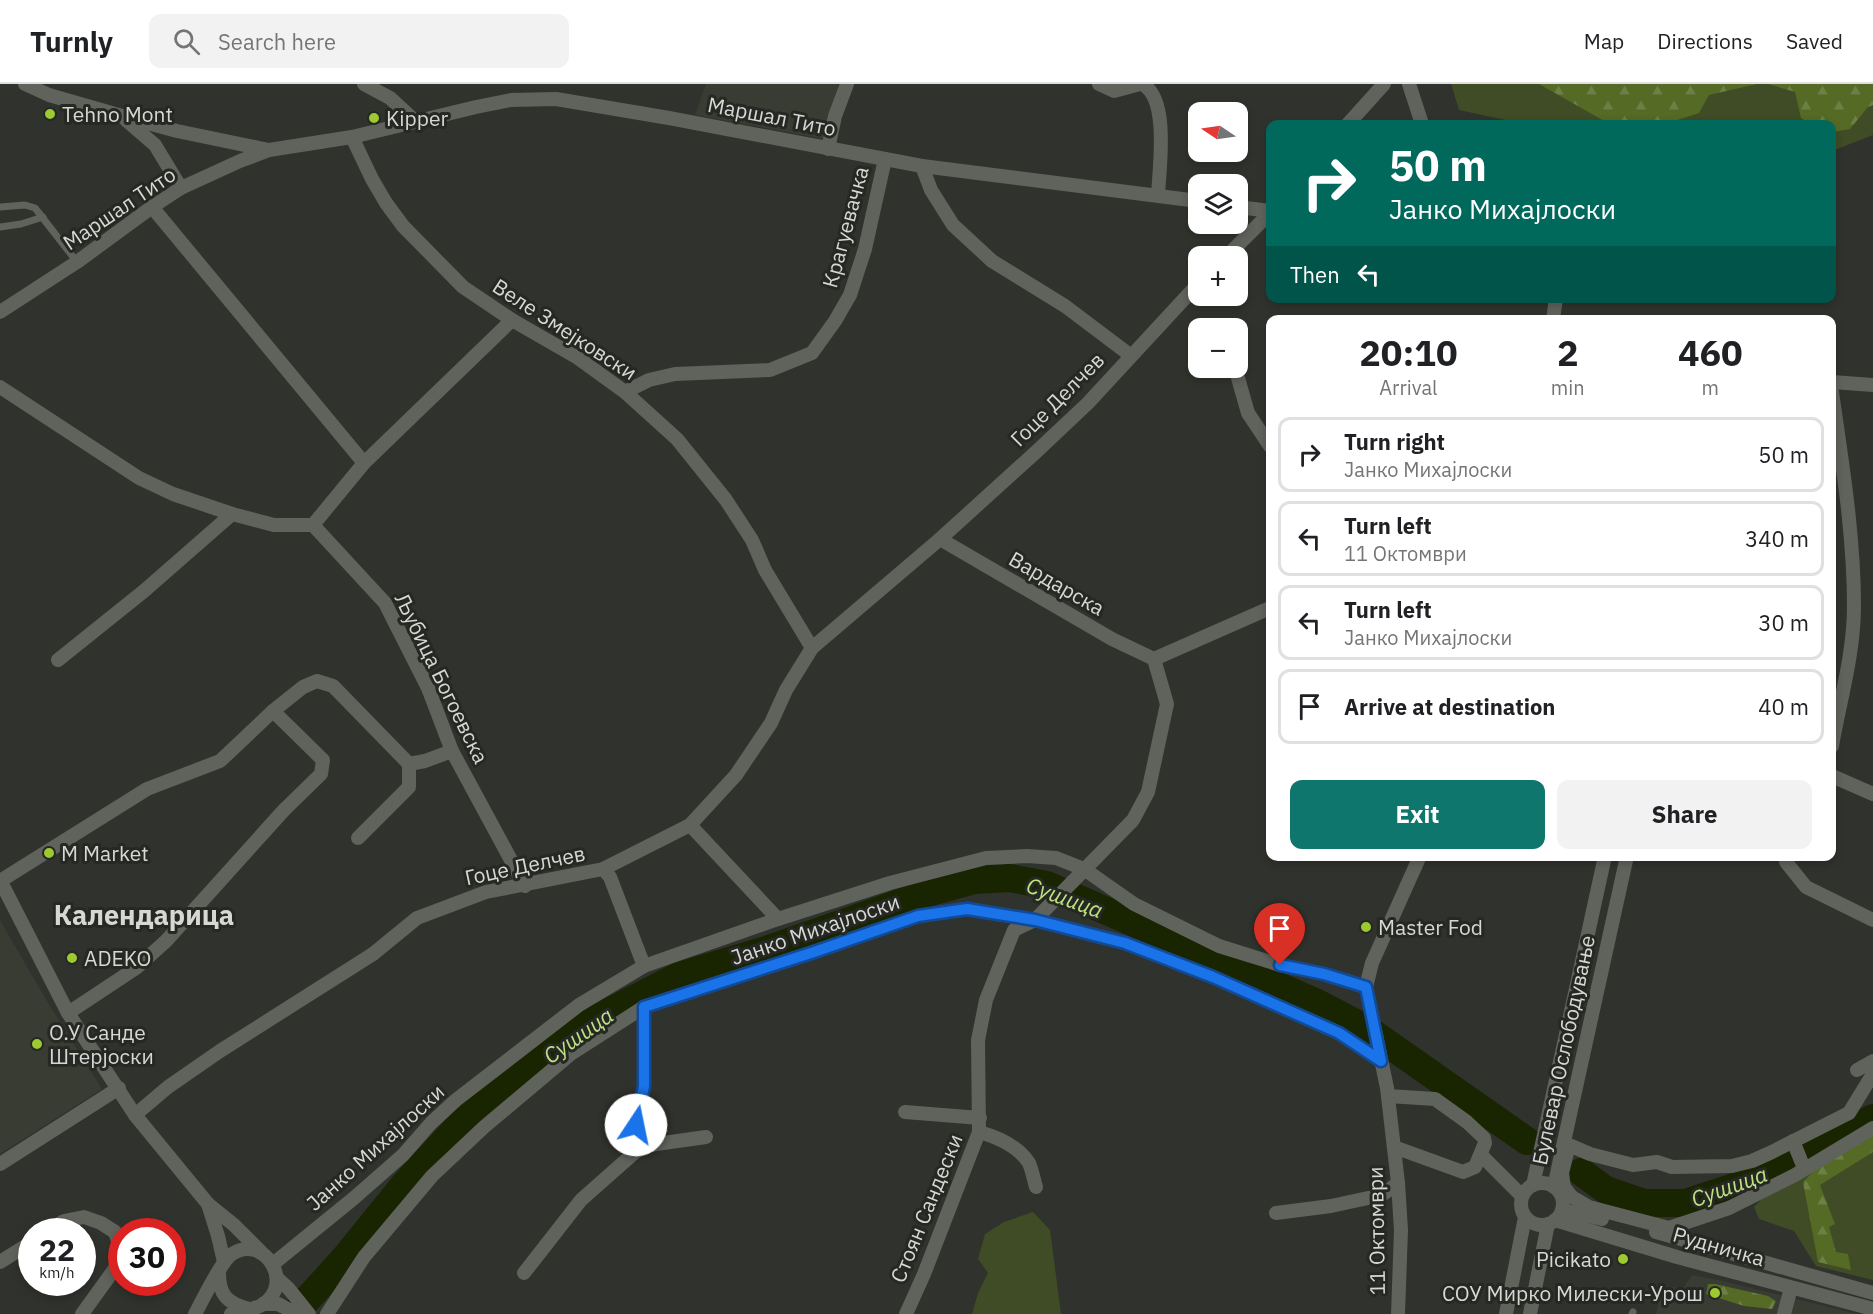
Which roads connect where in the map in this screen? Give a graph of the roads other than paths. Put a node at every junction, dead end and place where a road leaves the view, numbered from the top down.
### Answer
1 (25, 84) edge
2 (364, 84) edge
3 (847, 84) edge
4 (1099, 84) edge
5 (1141, 84) edge
6 (1383, 84) edge
7 (1408, 84) edge
8 (388, 91) edge
9 (122, 116) junction
10 (1352, 120) edge
11 (1421, 120) edge
12 (415, 121) junction
13 (352, 137) junction
14 (828, 149) junction
15 (269, 150) junction
16 (885, 159) junction
17 (921, 166) junction
18 (181, 188) junction
19 (1158, 196) junction
20 (1188, 200) edge
21 (0, 207) edge
22 (153, 207) junction
23 (1248, 209) edge
24 (1266, 211) edge
25 (1266, 216) edge
26 (43, 217) junction
27 (0, 227) edge
28 (1237, 246) edge
29 (77, 262) junction
30 (1188, 294) edge
31 (0, 312) edge
32 (512, 320) junction
33 (1130, 355) junction
34 (1238, 378) dead end
35 (1836, 382) edge
36 (1873, 385) edge
37 (0, 387) edge
38 (625, 392) junction
39 (1836, 420) edge
40 (1266, 440) edge
41 (364, 463) junction
42 (232, 514) junction
43 (313, 525) junction
44 (940, 539) junction
45 (1266, 610) edge
46 (812, 648) junction
47 (1154, 659) junction
48 (58, 660) dead end
49 (273, 711) junction
50 (1836, 727) edge
51 (452, 751) junction
52 (409, 764) junction
53 (1836, 778) edge
54 (1873, 794) edge
55 (690, 825) junction
56 (358, 838) dead end
57 (1418, 861) edge
58 (1604, 861) edge
59 (1626, 861) edge
60 (1785, 862) dead end
61 (603, 869) junction
62 (1084, 869) junction
63 (0, 880) edge
64 (525, 886) junction
65 (778, 919) junction
66 (1035, 920) junction
67 (1873, 920) edge
68 (644, 966) junction
69 (1366, 987) junction
70 (644, 1007) junction
71 (69, 1013) junction
72 (1381, 1061) junction
73 (1873, 1061) edge
74 (1857, 1070) dead end
75 (1873, 1074) edge
76 (119, 1088) junction
77 (1388, 1096) junction
78 (905, 1112) dead end
79 (135, 1115) junction
80 (979, 1125) junction
81 (1873, 1128) edge
82 (706, 1137) dead end
83 (1793, 1142) junction
84 (642, 1146) junction
85 (1394, 1147) junction
86 (1481, 1155) junction
87 (0, 1164) edge
88 (1804, 1167) junction
89 (1398, 1183) junction
90 (1036, 1187) dead end
91 (1554, 1187) junction
92 (1526, 1193) junction
93 (208, 1204) junction
94 (1276, 1213) dead end
95 (1525, 1217) junction
96 (1555, 1218) junction
97 (96, 1221) edge
98 (1669, 1228) junction
99 (18, 1251) edge
100 (262, 1253) junction
101 (0, 1262) edge
102 (273, 1264) junction
103 (221, 1267) junction
104 (524, 1273) dead end
105 (278, 1279) junction
106 (1873, 1286) edge
107 (1791, 1288) junction
108 (1873, 1293) edge
109 (96, 1295) edge
110 (95, 1296) edge
111 (257, 1307) junction
112 (1873, 1309) edge
113 (82, 1314) edge
114 (195, 1314) edge
115 (231, 1314) edge
116 (297, 1314) edge
117 (309, 1314) edge
118 (327, 1314) edge
119 (906, 1314) edge
120 (1398, 1314) edge
121 (1506, 1314) edge
122 (1530, 1314) edge
123 (1784, 1314) edge

1 - 9 street, Маршал Тито
2 - 8 street
3 - 14 street
4 - 5 street
5 - 19 street
6 - 10 street
7 - 11 street
8 - 12 street
9 - 15 street, Маршал Тито
9 - 18 street
12 - 13 street, Маршал Тито
12 - 14 street, Маршал Тито
13 - 15 street, Маршал Тито
13 - 32 street, Веле Змејковски
14 - 16 street, Маршал Тито
15 - 18 street, Маршал Тито
16 - 17 street, Маршал Тито
16 - 38 street, Крагуевачка
17 - 19 street, Маршал Тито
17 - 33 street
18 - 22 street, Маршал Тито
19 - 20 street, Маршал Тито
21 - 26 lane
22 - 29 street, Маршал Тито
22 - 41 street
23 - 24 street
25 - 28 street
26 - 27 lane
26 - 29 lane
29 - 31 street, Маршал Тито
30 - 33 street, Гоце Делчев
32 - 38 street, Веле Змејковски
32 - 41 street
33 - 44 street, Гоце Делчев
34 - 40 street
35 - 36 street
37 - 42 street
38 - 46 street, Веле Змејковски
39 - 50 street
41 - 43 street
42 - 43 street
42 - 48 street
43 - 51 street, Љубица Богоевска
44 - 46 street, Гоце Делчев
44 - 47 street, Вардарска
45 - 47 street
46 - 55 street, Гоце Делчев
47 - 62 street
49 - 52 street
49 - 63 street
49 - 71 street
51 - 52 street
51 - 64 street, Љубица Богоевска
52 - 56 street
53 - 54 street
55 - 61 street, Гоце Делчев
55 - 65 street
57 - 69 street
58 - 92 street, Булевар Ослободување
59 - 91 street, Булевар Ослободување
60 - 67 street
61 - 64 street, Гоце Делчев
61 - 68 street
62 - 65 street, Јанко Михајлоски
62 - 66 street
62 - 69 street, Јанко Михајлоски
63 - 71 street
64 - 79 street, Гоце Делчев
65 - 68 street, Јанко Михајлоски
66 - 70 street, Јанко Михајлоски
66 - 72 street, Јанко Михајлоски
66 - 80 street, Стоян Сандески
68 - 102 street, Јанко Михајлоски
69 - 72 street
70 - 84 street
70 - 118 street, Јанко Михајлоски
71 - 76 street
72 - 77 street
73 - 74 street
75 - 83 street
76 - 79 street
76 - 87 street
77 - 85 street
77 - 86 street
78 - 80 street
79 - 93 street
80 - 90 street
80 - 119 street, Стоян Сандески
81 - 88 street
82 - 84 street
83 - 88 street
83 - 98 street
84 - 104 street
85 - 86 street
85 - 89 street, 11 Октомври
86 - 92 street
88 - 98 street
89 - 94 street
89 - 120 street, 11 Октомври
91 - 92 street
91 - 96 street, Булевар Ослободување
92 - 95 street
93 - 100 street
93 - 103 street
95 - 96 street, Рудничка
95 - 121 street
96 - 107 street, Рудничка
96 - 108 street, Рудничка
96 - 122 street
97 - 109 street
98 - 106 street
99 - 101 street
100 - 102 street
100 - 103 street
102 - 105 street
103 - 111 street
103 - 114 street
105 - 111 street
105 - 117 street
107 - 112 street, Рудничка
107 - 123 street
110 - 113 street
111 - 115 street
111 - 116 street

